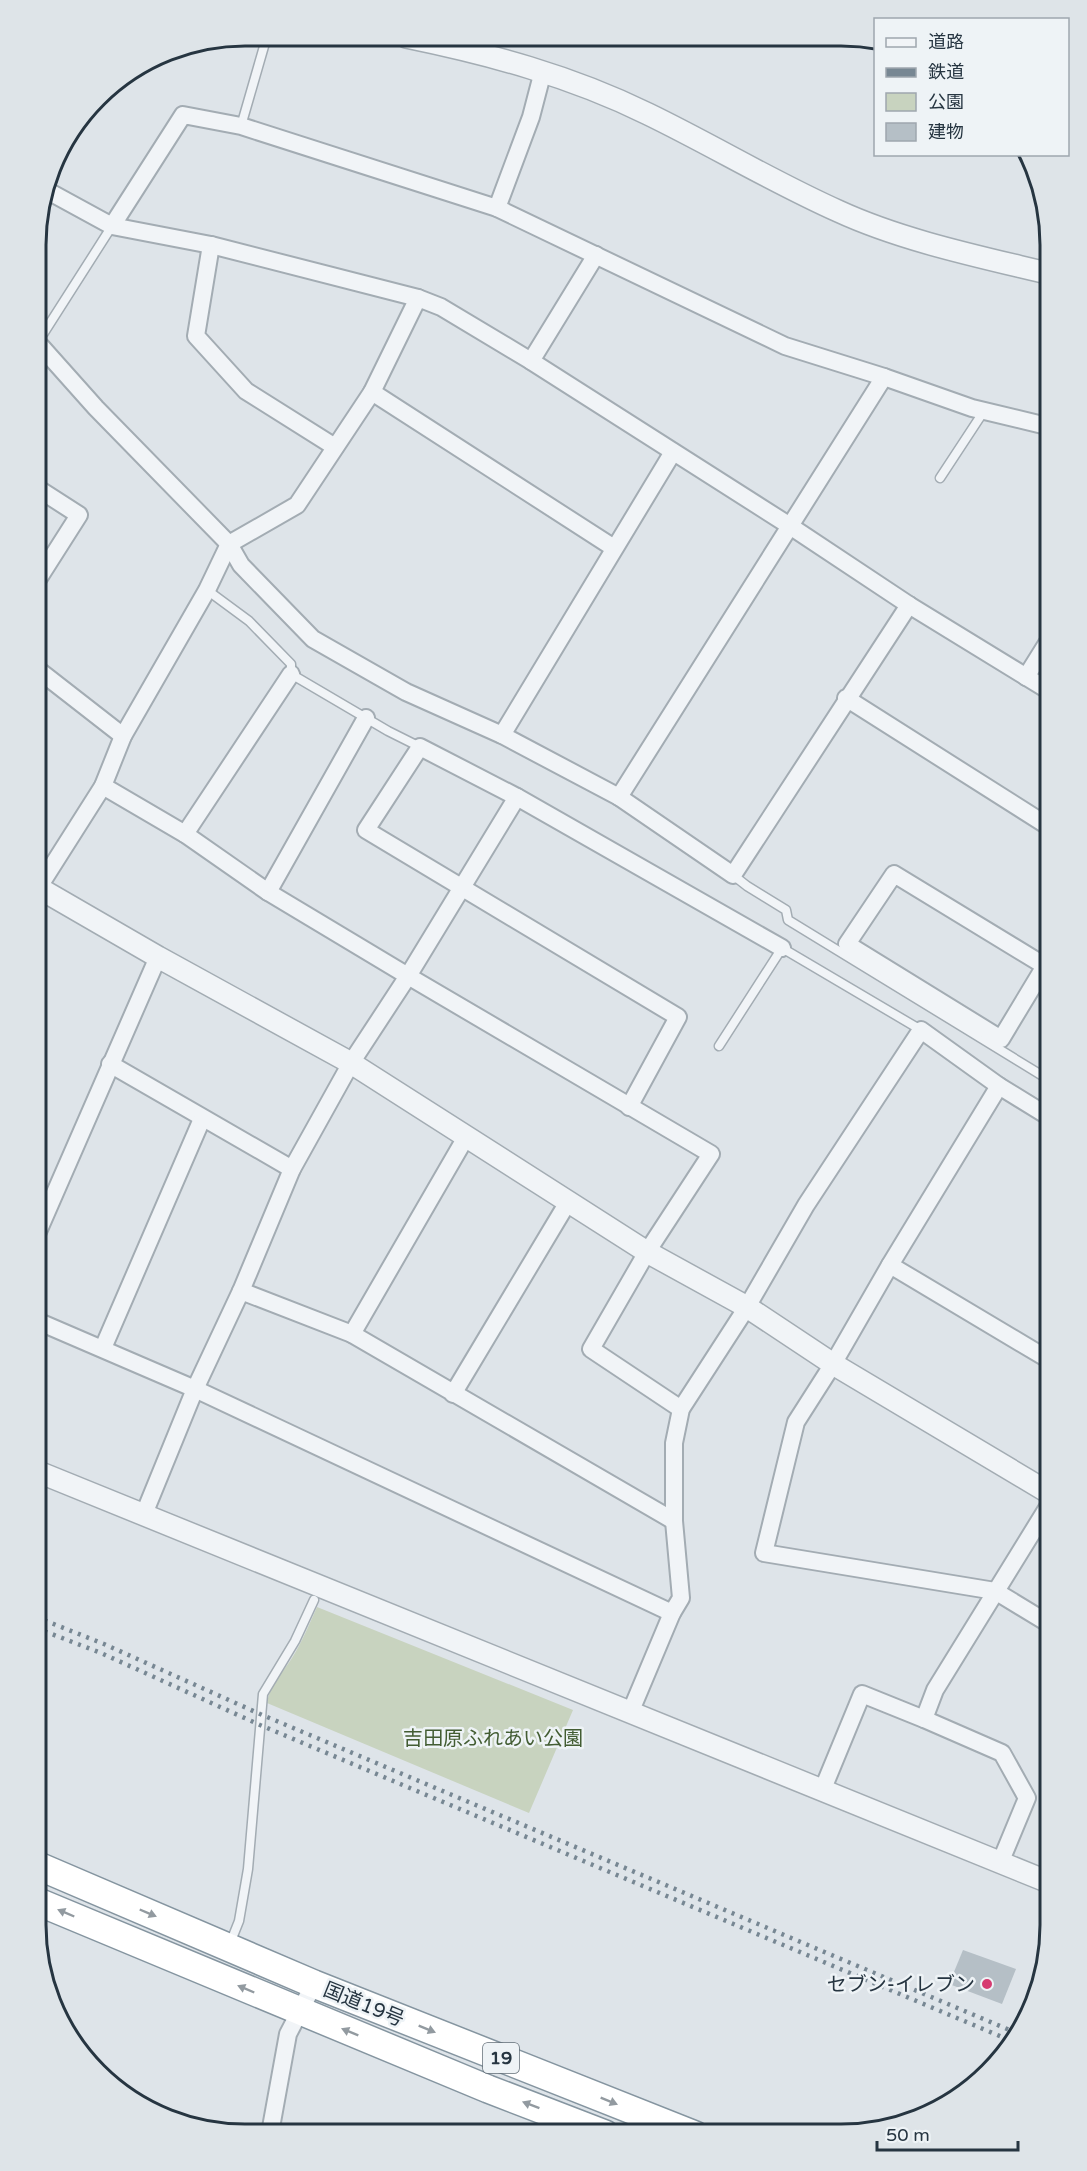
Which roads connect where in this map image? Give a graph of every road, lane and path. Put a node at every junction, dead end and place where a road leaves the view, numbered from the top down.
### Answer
1 (264, 47) edge
2 (453, 47) edge
3 (543, 71) junction
4 (241, 126) junction
5 (53, 194) edge
6 (497, 208) junction
7 (112, 226) junction
8 (211, 245) junction
9 (596, 255) junction
10 (1040, 271) edge
11 (418, 298) junction
12 (47, 328) edge
13 (47, 352) edge
14 (531, 361) junction
15 (884, 377) junction
16 (372, 392) junction
17 (984, 411) junction
18 (1040, 425) edge
19 (335, 447) junction
20 (673, 452) junction
21 (940, 478) dead end
22 (47, 494) edge
23 (790, 526) junction
24 (229, 544) junction
25 (614, 548) junction
26 (47, 566) edge
27 (207, 590) junction
28 (909, 605) junction
29 (1040, 655) edge
30 (291, 674) junction
31 (47, 677) edge
32 (1026, 677) junction
33 (1040, 685) edge
34 (846, 698) junction
35 (366, 718) junction
36 (502, 735) junction
37 (123, 736) junction
38 (420, 747) junction
39 (103, 786) junction
40 (518, 797) junction
41 (619, 798) junction
42 (1040, 821) edge
43 (185, 834) junction
44 (47, 873) edge
45 (733, 875) junction
46 (461, 889) junction
47 (268, 892) junction
48 (47, 893) edge
49 (782, 948) junction
50 (158, 957) junction
51 (1040, 963) edge
52 (408, 976) junction
53 (1040, 980) edge
54 (921, 1030) junction
55 (719, 1046) dead end
56 (351, 1063) junction
57 (110, 1064) junction
58 (1040, 1075) edge
59 (999, 1086) junction
60 (629, 1107) junction
61 (1040, 1111) edge
62 (202, 1119) junction
63 (466, 1137) junction
64 (292, 1169) junction
65 (46, 1201) edge
66 (568, 1202) junction
67 (646, 1252) junction
68 (890, 1265) junction
69 (241, 1290) junction
70 (747, 1306) junction
71 (46, 1325) edge
72 (352, 1334) junction
73 (103, 1348) junction
74 (1040, 1354) edge
75 (833, 1364) junction
76 (195, 1389) junction
77 (453, 1394) junction
78 (681, 1409) junction
79 (46, 1475) edge
80 (1040, 1487) edge
81 (144, 1514) junction
82 (1040, 1519) edge
83 (674, 1521) junction
84 (995, 1591) junction
85 (314, 1600) dead end
86 (672, 1613) junction
87 (1040, 1618) edge
88 (630, 1713) junction
89 (924, 1719) junction
90 (822, 1791) junction
91 (1000, 1863) junction
92 (46, 1869) edge
93 (1040, 1878) edge
94 (46, 1905) edge
95 (229, 1947) junction
96 (314, 1984) junction
97 (300, 2011) junction
98 (272, 2124) edge
99 (579, 2124) edge
100 (664, 2124) edge

1 - 4 lane
2 - 3 street
3 - 6 street
3 - 10 street
4 - 6 street
4 - 7 street
5 - 7 street
6 - 9 street
7 - 8 street
7 - 12 lane
8 - 11 street
8 - 19 street
9 - 14 street
9 - 15 street
11 - 14 street
11 - 16 street
13 - 24 street
14 - 20 street
15 - 17 street
15 - 23 street
16 - 19 street
16 - 25 street
17 - 18 street
17 - 21 lane
19 - 24 street
20 - 23 street
20 - 25 street
22 - 26 street
23 - 28 street
23 - 41 street
24 - 27 street
24 - 36 street
25 - 36 street
27 - 30 lane
27 - 37 street
28 - 32 street
28 - 34 street
29 - 32 street
30 - 35 lane
30 - 43 street
31 - 37 street
32 - 33 street
34 - 42 street
34 - 45 street
35 - 38 lane
35 - 47 street
36 - 41 street
37 - 39 street
38 - 40 street
38 - 46 street
39 - 43 street
39 - 44 street
40 - 46 street
40 - 49 street
41 - 45 street
43 - 47 street
45 - 58 lane
46 - 52 street
46 - 60 street
47 - 52 street
48 - 50 street
49 - 54 lane
49 - 55 lane
50 - 56 street
50 - 57 street
51 - 53 street
52 - 56 street
52 - 60 street
54 - 59 street
54 - 70 street
56 - 63 street
56 - 64 street
57 - 62 street
57 - 65 street
59 - 61 street
59 - 68 street
60 - 67 street
62 - 64 street
62 - 73 street
63 - 66 street
63 - 72 street
64 - 69 street
66 - 67 street
66 - 77 street
67 - 70 street
67 - 78 street
68 - 74 street
68 - 75 street
69 - 72 street
69 - 76 street
70 - 75 street
70 - 78 street
71 - 73 street
72 - 77 street
73 - 76 street
75 - 80 street
75 - 84 street
76 - 81 street
76 - 86 street
77 - 83 street
78 - 83 street
79 - 81 street
81 - 88 street
82 - 84 street
83 - 86 street
84 - 87 street
84 - 89 street
85 - 95 lane
86 - 88 street
88 - 90 street
89 - 90 street
89 - 91 street
90 - 91 street
91 - 93 street
92 -> 95 highway, 国道19号 / 19
97 -> 94 highway, 国道19号 / 19
95 - 96 highway, 国道19号 / 19
96 - 97 street
96 -> 100 highway, 国道19号 / 19
97 - 98 street
99 -> 97 highway, 国道19号 / 19

